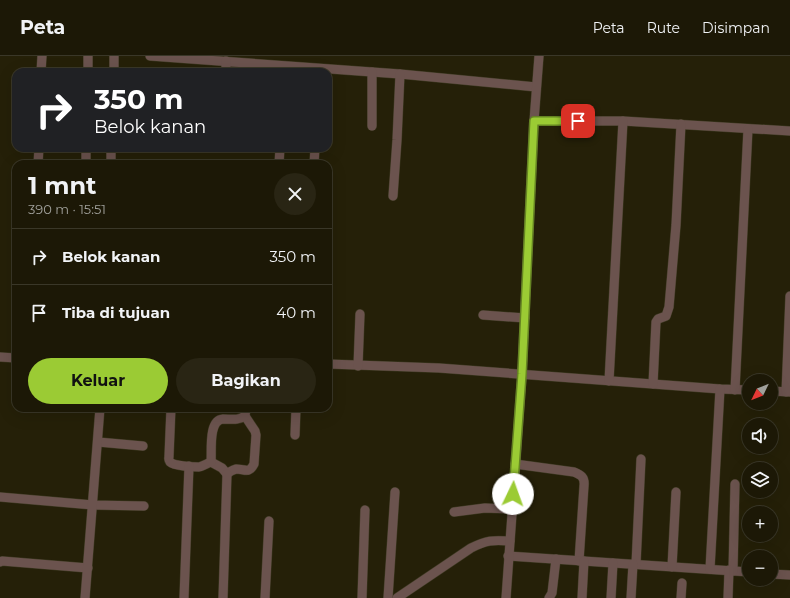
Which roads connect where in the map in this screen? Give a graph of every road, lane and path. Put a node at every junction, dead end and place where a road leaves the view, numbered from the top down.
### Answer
1 (42, 56) edge
2 (88, 56) edge
3 (114, 56) edge
4 (150, 56) edge
5 (538, 56) edge
6 (172, 57) edge
7 (249, 59) edge
8 (226, 61) junction
9 (42, 68) edge
10 (88, 68) edge
11 (114, 68) edge
12 (226, 68) edge
13 (280, 68) edge
14 (332, 71) edge
15 (372, 72) junction
16 (400, 74) junction
17 (536, 87) junction
18 (534, 121) junction
19 (623, 121) junction
20 (681, 124) junction
21 (372, 126) dead end
22 (748, 129) junction
23 (790, 131) edge
24 (393, 196) dead end
25 (790, 296) edge
26 (360, 314) dead end
27 (483, 315) dead end
28 (525, 318) junction
29 (0, 357) edge
30 (12, 358) edge
31 (332, 364) edge
32 (358, 366) junction
33 (522, 374) junction
34 (609, 381) junction
35 (653, 384) junction
36 (720, 389) junction
37 (735, 390) junction
38 (742, 390) edge
39 (778, 391) edge
40 (788, 392) edge
41 (100, 412) edge
42 (171, 412) edge
43 (245, 412) edge
44 (296, 412) edge
45 (295, 435) dead end
46 (98, 442) junction
47 (142, 446) dead end
48 (641, 459) dead end
49 (211, 462) junction
50 (515, 464) junction
51 (189, 466) junction
52 (227, 474) junction
53 (735, 484) dead end
54 (395, 492) dead end
55 (676, 492) dead end
56 (0, 497) edge
57 (93, 505) junction
58 (144, 506) dead end
59 (512, 509) junction
60 (366, 510) dead end
61 (454, 512) dead end
62 (269, 521) dead end
63 (510, 541) junction
64 (508, 556) junction
65 (556, 559) junction
66 (582, 561) junction
67 (635, 561) junction
68 (0, 562) edge
69 (672, 562) junction
70 (613, 563) junction
71 (711, 564) junction
72 (732, 567) junction
73 (88, 568) junction
74 (742, 570) edge
75 (778, 574) edge
76 (790, 575) edge
77 (682, 583) dead end
78 (85, 598) edge
79 (184, 598) edge
80 (223, 598) edge
81 (265, 598) edge
82 (362, 598) edge
83 (388, 598) edge
84 (397, 598) edge
85 (506, 598) edge
86 (549, 598) edge
87 (582, 598) edge
88 (611, 598) edge
89 (632, 598) edge
90 (681, 598) edge
91 (728, 598) edge

1 - 9 street
2 - 10 street
3 - 11 street
4 - 6 street
5 - 17 street
6 - 8 street
7 - 8 street
7 - 13 street
8 - 12 street
14 - 15 street
15 - 16 street
15 - 21 street
16 - 17 street
16 - 24 street
17 - 18 street
18 - 19 street
18 - 28 street
19 - 20 street
19 - 34 street
20 - 22 street
20 - 35 street
22 - 23 street
22 - 37 street
25 - 40 street
26 - 32 street
27 - 28 street
28 - 33 street
29 - 30 street
31 - 32 street
32 - 33 street
33 - 34 street
33 - 50 street
34 - 35 street
35 - 36 street
36 - 37 street
36 - 71 street
37 - 38 street
39 - 40 street
41 - 46 street
42 - 51 street
43 - 49 street
43 - 52 street
44 - 45 street
46 - 47 street
46 - 57 street
48 - 67 street
49 - 51 street
49 - 52 street
50 - 59 street
50 - 66 street
51 - 79 street
52 - 80 street
53 - 72 street
54 - 83 street
55 - 69 street
56 - 57 street
57 - 58 street
57 - 73 street
59 - 61 street
59 - 63 street
60 - 82 street
62 - 81 street
63 - 64 street
63 - 84 street
64 - 65 street
64 - 85 street
65 - 66 street
65 - 86 street
66 - 70 street
66 - 87 street
67 - 69 street
67 - 70 street
67 - 89 street
68 - 73 street
69 - 71 street
70 - 88 street
71 - 72 street
72 - 74 street
72 - 91 street
73 - 78 street
75 - 76 street
77 - 90 street

